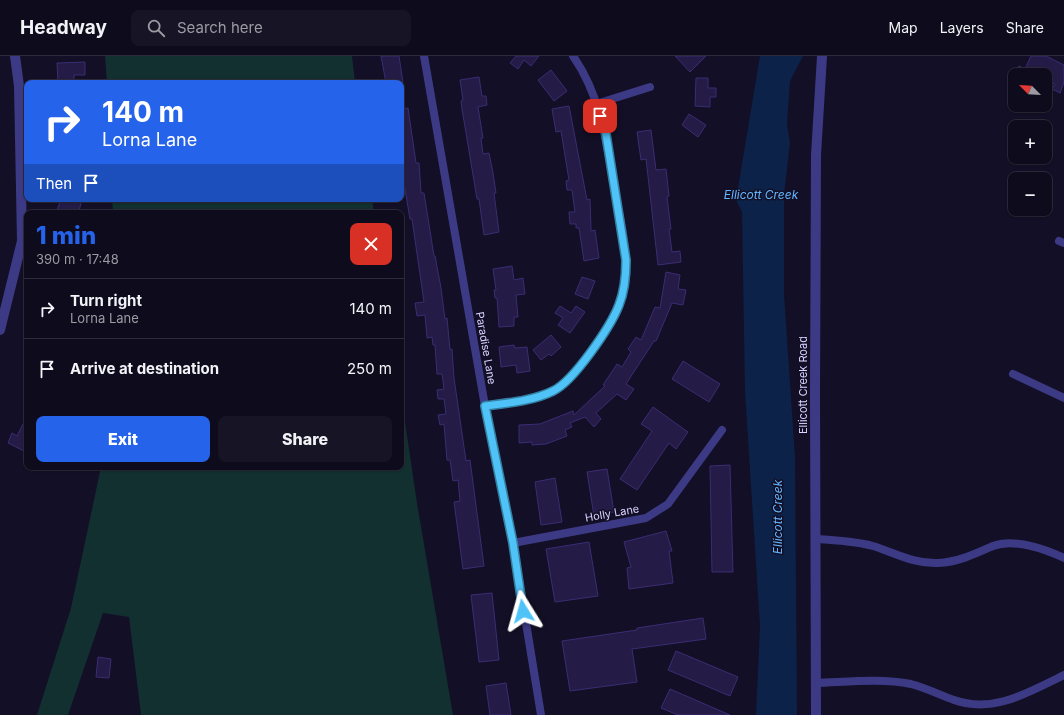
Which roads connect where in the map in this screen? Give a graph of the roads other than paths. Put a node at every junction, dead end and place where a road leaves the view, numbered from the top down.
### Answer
1 (15, 56) edge
2 (424, 56) edge
3 (573, 56) edge
4 (822, 56) edge
5 (650, 87) dead end
6 (596, 104) junction
7 (0, 330) edge
8 (1013, 374) dead end
9 (1064, 398) edge
10 (485, 406) junction
11 (722, 430) dead end
12 (816, 539) junction
13 (513, 543) junction
14 (1064, 558) edge
15 (1064, 675) edge
16 (816, 683) junction
17 (541, 715) edge
18 (816, 715) edge

1 - 7 street
2 - 10 street, Paradise Lane
3 - 6 street
4 - 12 street, Ellicott Creek Road
5 - 6 street
6 - 10 street
8 - 9 street
10 - 13 street, Paradise Lane
11 - 13 street, Holly Lane
12 - 14 street
12 - 16 street, Ellicott Creek Road
13 - 17 street, Paradise Lane
15 - 16 street
16 - 18 street, Ellicott Creek Road

